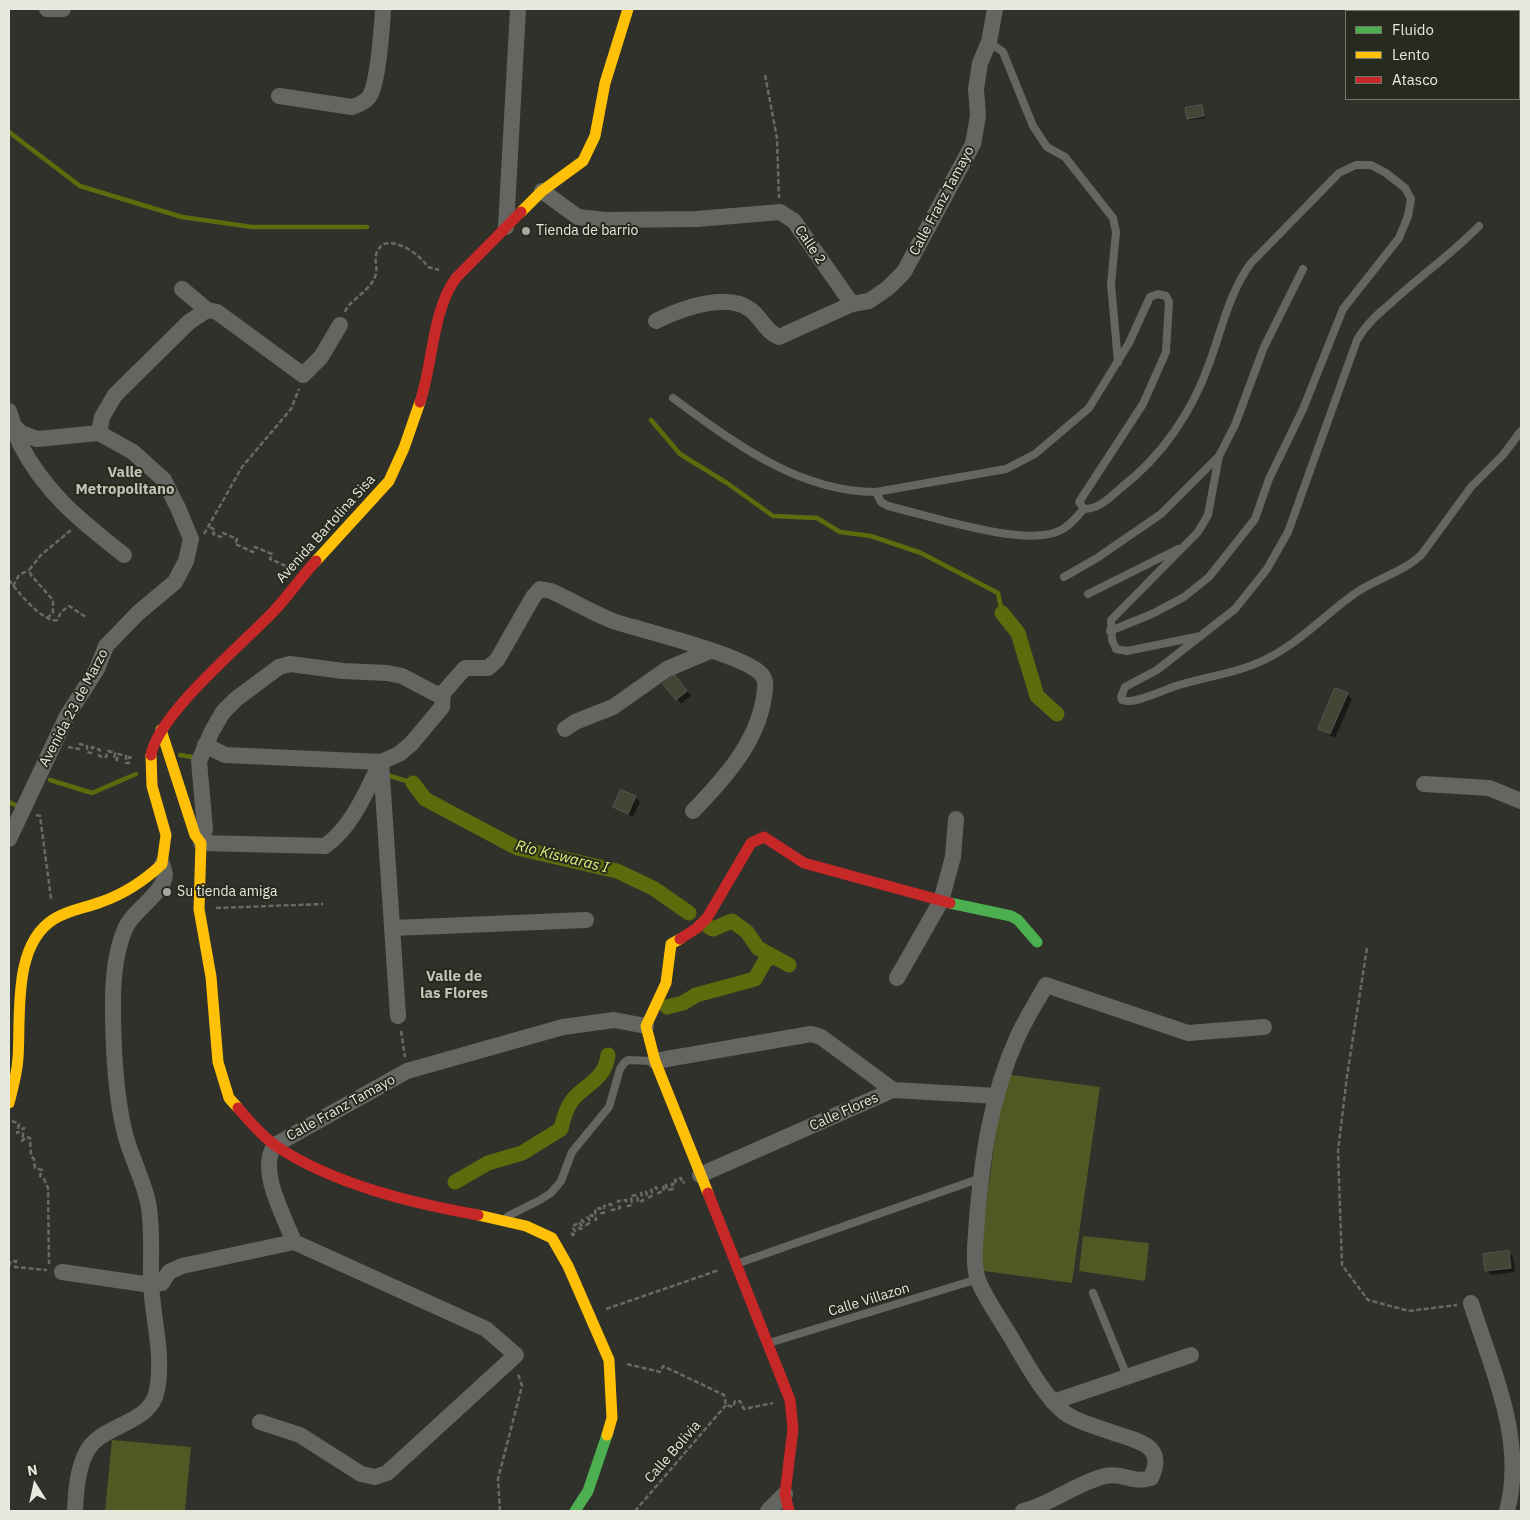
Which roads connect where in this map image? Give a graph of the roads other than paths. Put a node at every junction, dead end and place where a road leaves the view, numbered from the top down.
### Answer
1 (47, 9) edge
2 (64, 9) edge
3 (383, 9) edge
4 (519, 9) edge
5 (628, 9) edge
6 (995, 9) edge
7 (989, 42) junction
8 (279, 96) dead end
9 (542, 191) junction
10 (1479, 226) dead end
11 (506, 227) junction
12 (1303, 269) dead end
13 (182, 289) dead end
14 (852, 304) junction
15 (206, 310) junction
16 (656, 321) dead end
17 (340, 325) road end
18 (1118, 362) junction
19 (673, 398) dead end
20 (12, 419) edge
21 (1521, 431) edge
22 (98, 433) junction
23 (1219, 456) junction
24 (876, 492) junction
25 (1084, 508) junction
26 (1185, 546) junction
27 (124, 555) dead end
28 (1064, 576) dead end
29 (1088, 594) dead end
30 (1110, 631) junction
31 (1203, 635) junction
32 (710, 651) junction
33 (443, 693) junction
34 (565, 729) dead end
35 (161, 730) junction
36 (205, 745) junction
37 (380, 762) junction
38 (1424, 784) dead end
39 (1521, 801) edge
40 (693, 811) dead end
41 (956, 818) dead end
42 (9, 839) edge
43 (201, 843) junction
44 (162, 864) junction
45 (941, 901) junction
46 (586, 920) dead end
47 (393, 928) junction
48 (1037, 942) dead end
49 (897, 978) dead end
50 (9, 999) edge
51 (20, 1013) junction
52 (398, 1016) road end
53 (646, 1026) junction
54 (1264, 1027) dead end
55 (655, 1061) junction
56 (893, 1090) junction
57 (997, 1096) junction
58 (9, 1103) edge
59 (275, 1145) junction
60 (699, 1172) junction
61 (981, 1178) junction
62 (502, 1219) junction
63 (294, 1242) junction
64 (737, 1263) junction
65 (55, 1269) road end
66 (978, 1279) junction
67 (151, 1284) junction
68 (1093, 1292) dead end
69 (1471, 1303) road end
70 (767, 1344) junction
71 (1191, 1355) dead end
72 (1127, 1376) junction
73 (1053, 1402) junction
74 (260, 1422) dead end
75 (785, 1494) junction
76 (1032, 1510) edge
77 (75, 1511) edge
78 (575, 1511) edge
79 (768, 1511) edge
80 (789, 1511) edge
81 (1507, 1511) edge

1 - 2 street
3 - 8 street
4 - 11 street
5 - 9 street, Avenida Bartolina Sisa
6 - 7 street, Calle Franz Tamayo
7 - 14 street, Calle Franz Tamayo
7 - 18 lane
9 - 11 street, Avenida Bartolina Sisa
9 - 14 street, Calle 2
10 - 31 lane
11 - 35 street, Avenida Bartolina Sisa
12 - 23 lane
13 - 15 street
14 - 16 street
15 - 17 street
15 - 22 street
18 - 24 lane
18 - 25 lane
19 - 24 lane
20 - 22 street
20 - 27 street
21 - 31 lane
22 - 42 street, Avenida 23 de Marzo
23 - 26 lane
23 - 28 lane
24 - 25 lane
25 - 30 lane
26 - 29 lane
26 - 30 lane
30 - 31 lane
32 - 33 street
32 - 34 street
32 - 40 street
33 - 36 street
33 - 37 street
35 - 43 street
35 - 44 street, Avenida Bartolina Sisa
36 - 37 street
36 - 43 street
37 - 43 street
37 - 47 street
38 - 39 street
41 - 45 street
43 - 59 street
44 - 51 street
44 - 67 street
45 - 48 street
45 - 49 street
45 - 53 street
46 - 47 street
47 - 52 street
50 - 51 street
51 - 58 street
53 - 55 street
53 - 59 street, Calle Franz Tamayo
54 - 57 street
55 - 56 street
55 - 60 street
55 - 62 lane
56 - 57 street, Calle Flores
56 - 60 street, Calle Flores
57 - 61 street
59 - 62 street
59 - 63 street
60 - 64 street
61 - 64 lane
61 - 66 street
62 - 78 street
63 - 67 street
63 - 74 street
64 - 70 street
65 - 67 street
66 - 70 lane, Calle Villazon
66 - 73 street
67 - 77 street
68 - 72 lane
69 - 81 street
70 - 75 street
71 - 72 street
72 - 73 street
73 - 76 street
75 - 79 street
75 - 80 street

